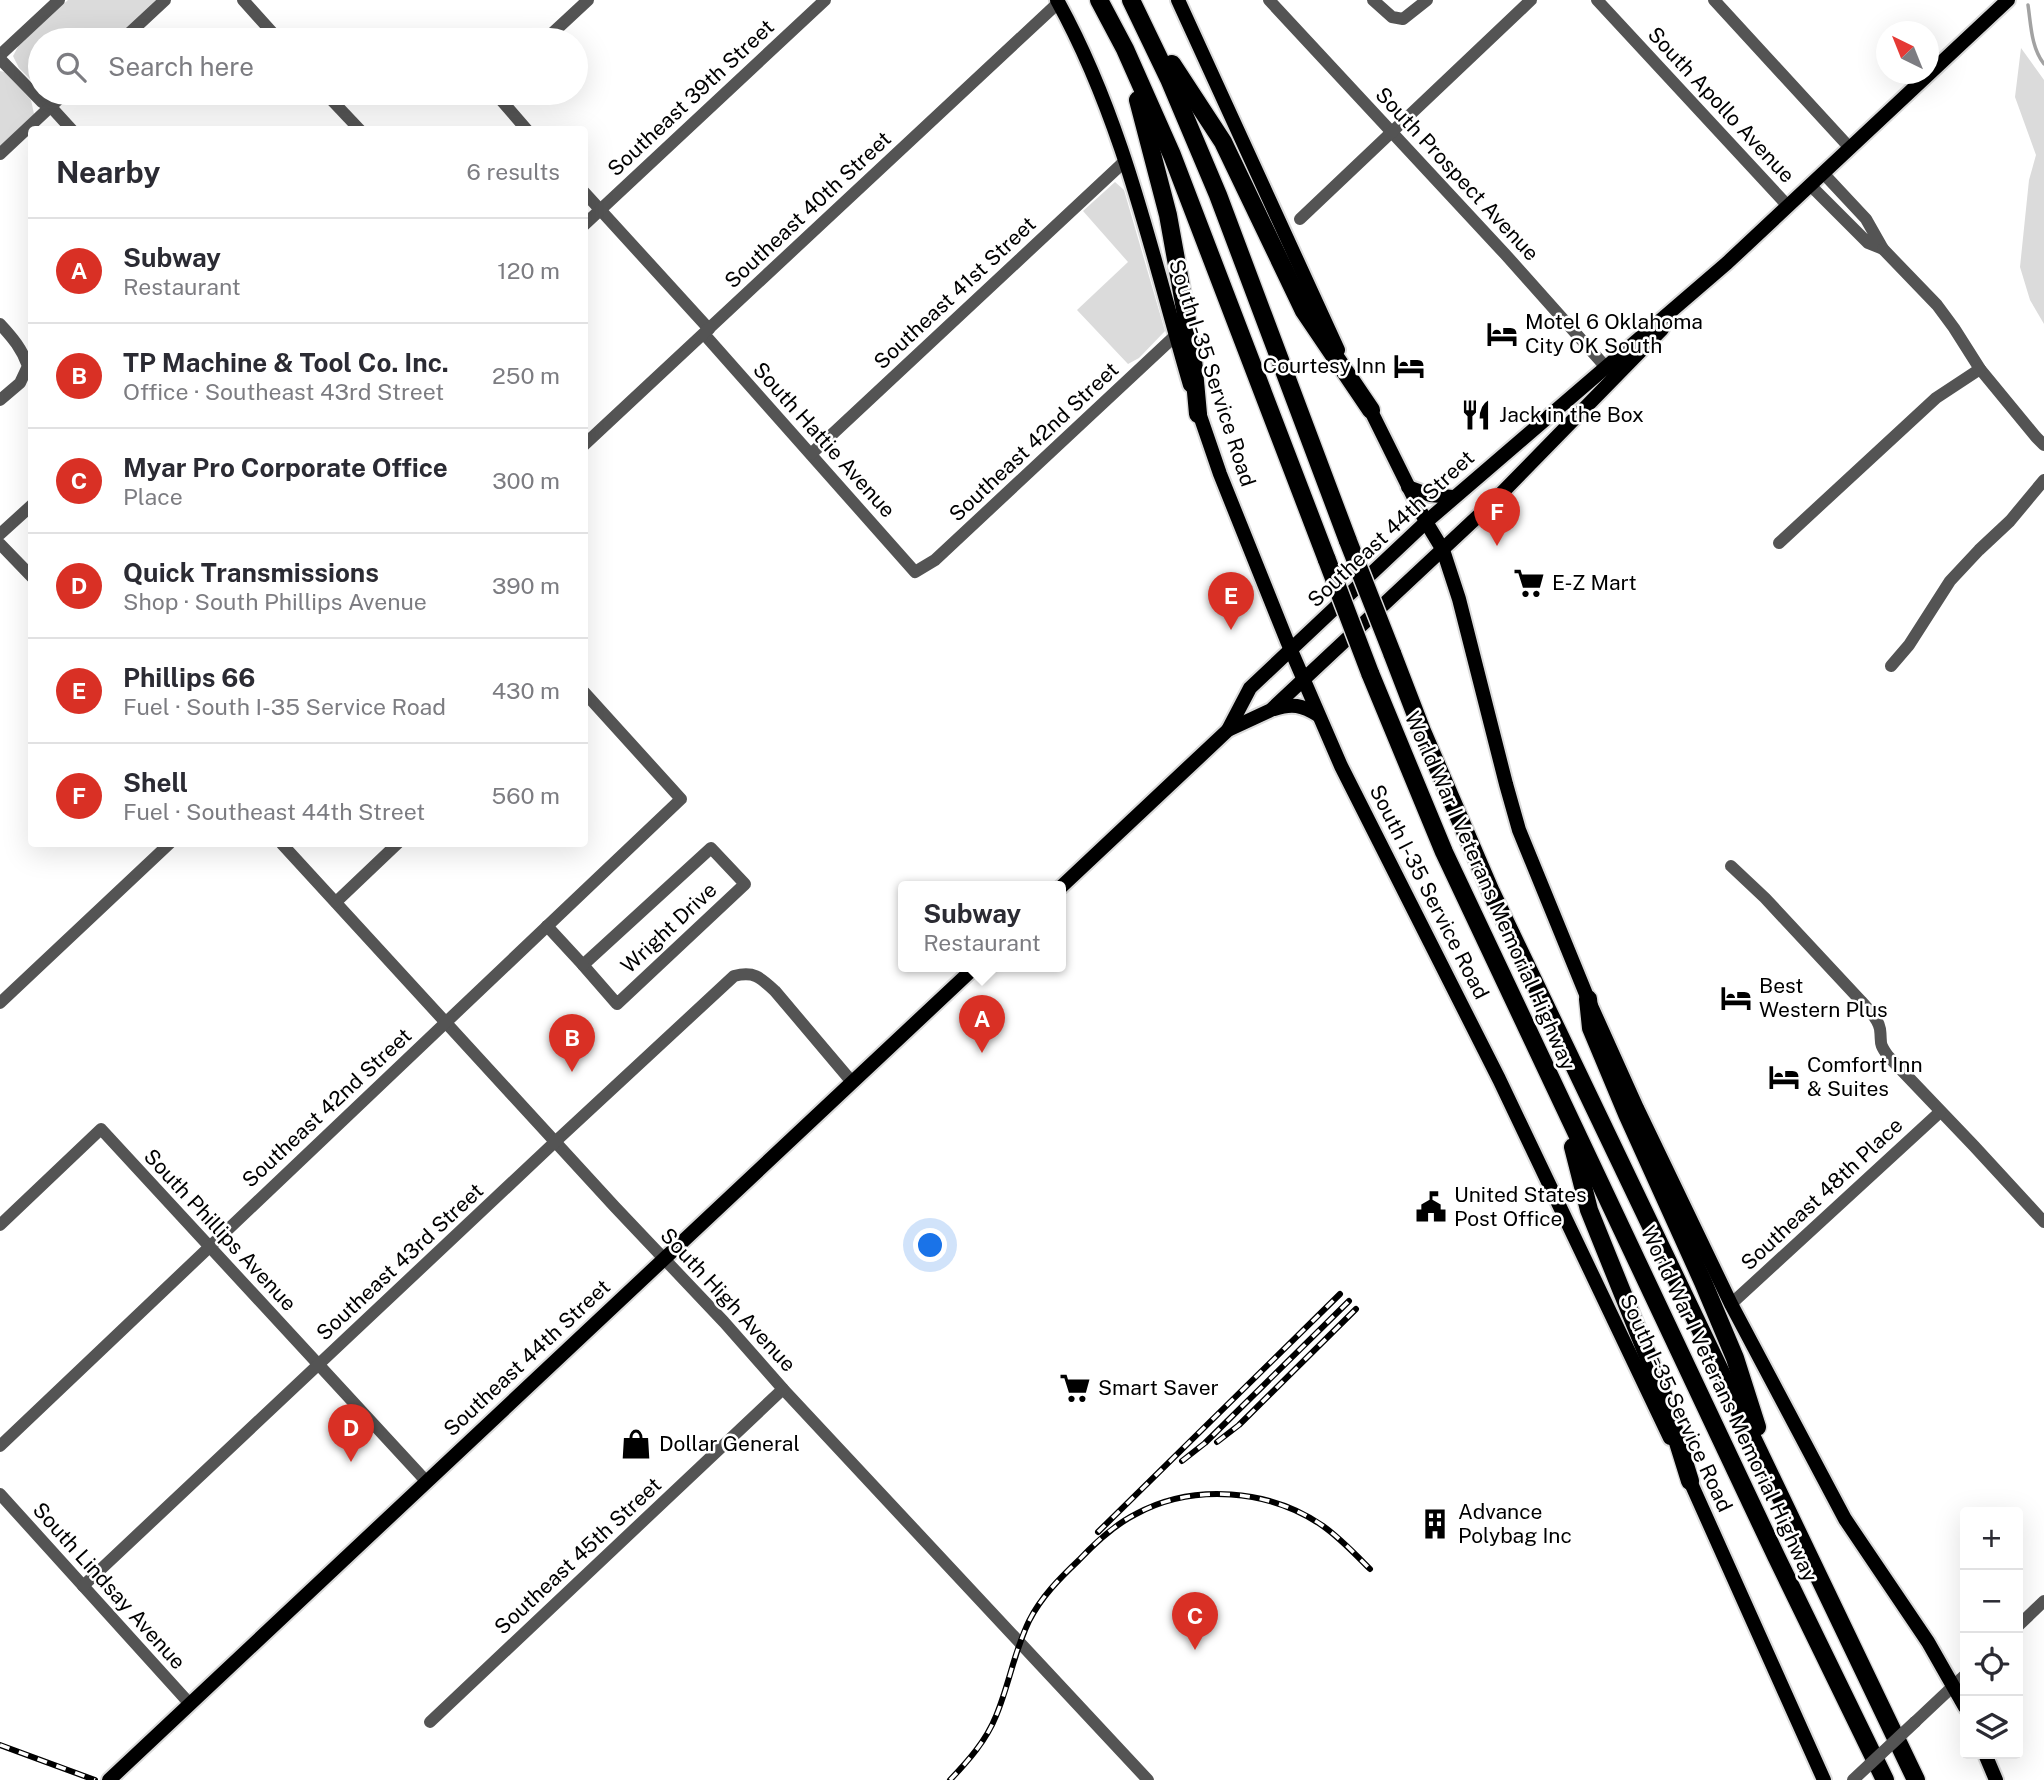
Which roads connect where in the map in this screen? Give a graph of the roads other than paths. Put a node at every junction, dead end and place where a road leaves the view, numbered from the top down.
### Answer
1 (59, 0) edge
2 (165, 0) edge
3 (243, 0) edge
4 (588, 0) edge
5 (825, 0) edge
6 (1099, 0) edge
7 (1178, 0) edge
8 (1269, 0) edge
9 (1373, 0) edge
10 (1427, 0) edge
11 (1531, 0) edge
12 (1597, 0) edge
13 (1714, 0) edge
14 (2008, 0) edge
15 (1058, 1) edge
16 (1133, 3) edge
17 (30, 28) edge
18 (135, 28) edge
19 (268, 28) edge
20 (558, 28) edge
21 (28, 30) edge
22 (1125, 49) junction
23 (0, 57) edge
24 (28, 88) edge
25 (47, 105) edge
26 (337, 105) edge
27 (505, 105) edge
28 (51, 107) junction
29 (31, 126) edge
30 (68, 126) edge
31 (356, 126) edge
32 (524, 126) edge
33 (28, 129) edge
34 (1392, 131) junction
35 (1850, 148) junction
36 (0, 155) edge
37 (1125, 160) junction
38 (1823, 173) junction
39 (1810, 185) junction
40 (588, 196) edge
41 (1788, 206) junction
42 (601, 210) junction
43 (1300, 219) dead end
44 (588, 221) edge
45 (1883, 249) junction
46 (0, 324) edge
47 (707, 331) junction
48 (1176, 335) junction
49 (1980, 369) junction
50 (1610, 372) junction
51 (0, 400) edge
52 (1371, 410) junction
53 (1198, 414) junction
54 (588, 441) edge
55 (2044, 445) edge
56 (811, 454) junction
57 (2044, 480) edge
58 (1408, 487) junction
59 (1453, 497) junction
60 (28, 509) edge
61 (1426, 522) junction
62 (0, 534) edge
63 (1779, 543) dead end
64 (1443, 550) junction
65 (2, 551) edge
66 (915, 572) joint
67 (28, 574) edge
68 (1290, 650) junction
69 (1891, 666) dead end
70 (1303, 681) junction
71 (588, 696) edge
72 (1271, 710) junction
73 (1318, 715) junction
74 (1228, 730) junction
75 (166, 847) edge
76 (285, 847) edge
77 (394, 847) edge
78 (1731, 866) dead end
79 (1066, 881) edge
80 (336, 902) junction
81 (547, 926) junction
82 (583, 965) junction
83 (970, 972) edge
84 (1588, 999) junction
85 (0, 1003) edge
86 (446, 1022) junction
87 (852, 1082) junction
88 (1564, 1109) junction
89 (1940, 1112) junction
90 (555, 1141) junction
91 (2044, 1222) edge
92 (0, 1224) edge
93 (209, 1246) junction
94 (664, 1259) junction
95 (1731, 1304) junction
96 (318, 1366) junction
97 (783, 1389) junction
98 (0, 1446) edge
99 (426, 1481) junction
100 (1690, 1481) junction
101 (1778, 1493) junction
102 (0, 1494) edge
103 (83, 1586) junction
104 (2044, 1601) edge
105 (2023, 1621) edge
106 (1960, 1680) edge
107 (1954, 1685) junction
108 (1960, 1697) edge
109 (190, 1704) junction
110 (430, 1722) dead end
111 (1987, 1759) edge
112 (109, 1780) edge
113 (1148, 1780) edge
114 (1824, 1780) edge
115 (1853, 1780) edge
116 (1885, 1780) edge
117 (1916, 1780) edge
118 (1996, 1780) edge

1 - 17 street
2 - 18 street
3 - 19 street
4 - 20 street
5 - 42 street, Southeast 39th Street
6 - 22 highway, World War I Veterans Memorial Highway
7 - 52 main road
8 - 34 street, South Prospect Avenue
9 - 10 street
11 - 34 street
12 - 41 street, South Apollo Avenue
13 - 35 street
14 - 35 main road, Southeast 44th Street
15 - 37 main road, South I-35 Service Road
15 - 47 street, Southeast 40th Street
16 - 52 highway
16 - 101 highway, World War I Veterans Memorial Highway, bridge
21 - 23 street
22 - 53 highway
22 - 88 highway, World War I Veterans Memorial Highway, bridge
23 - 24 street
25 - 28 street
26 - 31 street
27 - 32 street
28 - 29 street
28 - 30 street
33 - 36 street
34 - 43 street
34 - 50 street, South Prospect Avenue
35 - 38 main road, Southeast 44th Street
37 - 48 main road, South I-35 Service Road
37 - 56 street, Southeast 41st Street
38 - 39 main road, Southeast 44th Street
38 - 45 street
39 - 41 main road, Southeast 44th Street
39 - 45 street
40 - 42 street, South Hattie Avenue
41 - 50 main road, Southeast 44th Street
42 - 44 street, Southeast 39th Street
42 - 47 street, South Hattie Avenue
45 - 49 street
46 - 51 street
47 - 54 street, Southeast 40th Street
47 - 56 street, South Hattie Avenue
48 - 53 main road, South I-35 Service Road
48 - 66 street, Southeast 42nd Street
49 - 55 street
49 - 63 street
50 - 59 main road, Southeast 44th Street
50 - 64 main road, Southeast 44th Street
52 - 58 main road
53 - 68 main road, South I-35 Service Road
56 - 66 street, South Hattie Avenue
57 - 69 street
58 - 59 main road
58 - 61 main road
59 - 61 main road, Southeast 44th Street
60 - 62 street
61 - 64 main road
61 - 68 main road, Southeast 44th Street
64 - 70 main road, Southeast 44th Street
64 - 84 main road
65 - 67 street
68 - 70 main road, South I-35 Service Road
68 - 74 main road, Southeast 44th Street
70 - 72 main road, Southeast 44th Street
70 - 73 main road, South I-35 Service Road
71 - 81 street, Southeast 42nd Street
72 - 73 main road
72 - 74 main road, Southeast 44th Street
73 - 100 main road, South I-35 Service Road
74 - 79 main road, Southeast 44th Street
75 - 85 street
76 - 80 street, South High Avenue
77 - 80 street
78 - 89 street
80 - 86 street, South High Avenue
81 - 82 street, Wright Drive
81 - 86 street, Southeast 42nd Street
82 - 82 street, Wright Drive
83 - 87 main road, Southeast 44th Street
84 - 95 main road
84 - 101 highway
86 - 90 street, South High Avenue
86 - 93 street, Southeast 42nd Street
87 - 90 street, Southeast 43rd Street
87 - 94 main road, Southeast 44th Street
88 - 100 highway
88 - 116 highway, World War I Veterans Memorial Highway
89 - 91 street
89 - 95 street, Southeast 48th Place
90 - 94 street, South High Avenue
90 - 96 street, Southeast 43rd Street
92 - 93 street, South Phillips Avenue
93 - 96 street, South Phillips Avenue
93 - 98 street, Southeast 42nd Street
94 - 97 street, South High Avenue
94 - 99 main road, Southeast 44th Street
95 - 107 main road
96 - 99 street, South Phillips Avenue
96 - 103 street, Southeast 43rd Street
97 - 110 street, Southeast 45th Street
97 - 113 street, South High Avenue
99 - 109 main road, Southeast 44th Street
100 - 114 main road, South I-35 Service Road
101 - 117 highway, World War I Veterans Memorial Highway
102 - 103 street, South Lindsay Avenue
103 - 109 street, South Lindsay Avenue
104 - 105 street
106 - 107 street
107 - 108 main road
107 - 115 street, bridge
109 - 112 main road, Southeast 44th Street
111 - 118 main road

